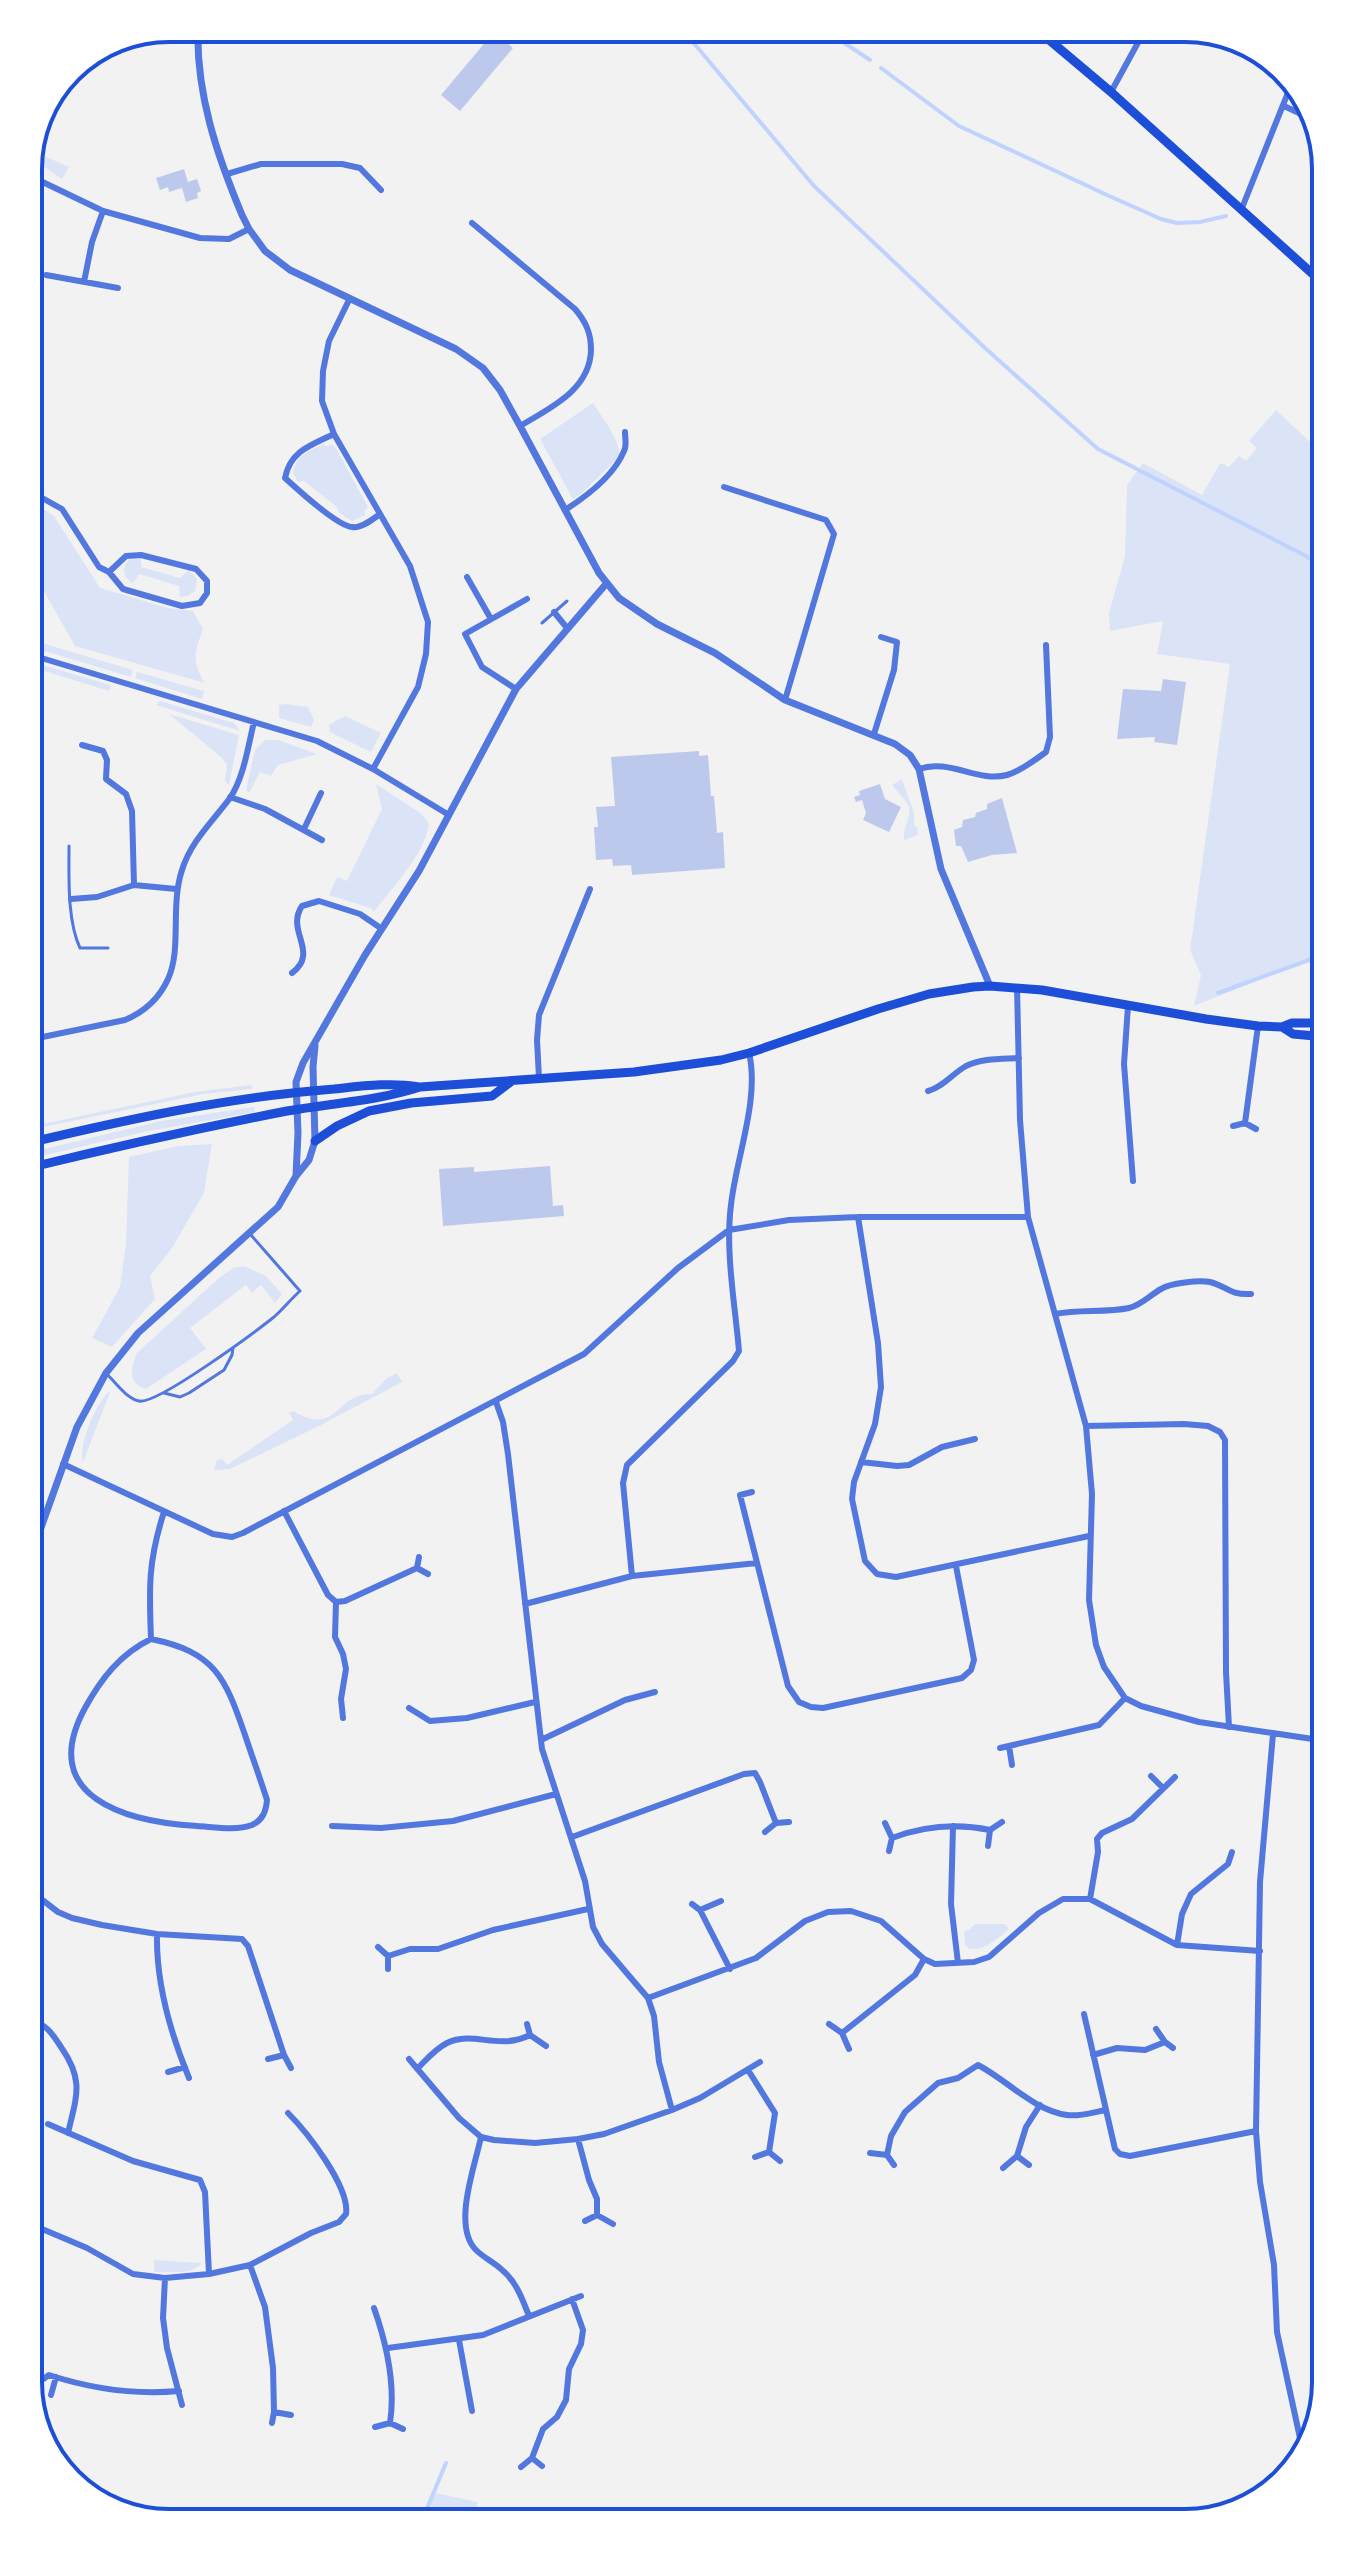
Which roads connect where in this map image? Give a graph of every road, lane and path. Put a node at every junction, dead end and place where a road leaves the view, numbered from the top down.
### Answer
1 (199, 42) edge
2 (1054, 42) edge
3 (1138, 42) edge
4 (1111, 92) junction
5 (1288, 95) edge
6 (1284, 106) junction
7 (1298, 113) edge
8 (227, 174) junction
9 (42, 182) edge
10 (381, 190) dead end
11 (1242, 208) junction
12 (103, 211) junction
13 (472, 223) dead end
14 (249, 229) junction
15 (1312, 273) edge
16 (46, 275) dead end
17 (84, 282) junction
18 (118, 288) dead end
19 (349, 300) junction
20 (520, 426) junction
21 (625, 432) dead end
22 (334, 434) junction
23 (724, 487) dead end
24 (42, 498) edge
25 (565, 510) junction
26 (380, 514) junction
27 (109, 572) junction
28 (467, 577) dead end
29 (606, 584) junction
30 (527, 599) dead end
31 (567, 601) dead end
32 (554, 612) junction
33 (491, 619) junction
34 (542, 623) dead end
35 (567, 628) junction
36 (881, 637) dead end
37 (1046, 645) dead end
38 (42, 658) edge
39 (516, 689) junction
40 (785, 700) junction
41 (254, 722) junction
42 (874, 734) junction
43 (82, 745) dead end
44 (373, 769) junction
45 (919, 769) junction
46 (321, 793) dead end
47 (230, 797) junction
48 (449, 815) junction
49 (304, 829) junction
50 (322, 840) dead end
51 (69, 846) dead end
52 (134, 885) junction
53 (176, 889) junction
54 (590, 889) dead end
55 (71, 899) junction
56 (382, 929) junction
57 (108, 948) dead end
58 (292, 973) dead end
59 (990, 986) junction
60 (1017, 987) junction
61 (1128, 1006) junction
62 (1312, 1023) edge
63 (1258, 1026) junction
64 (1282, 1027) junction
65 (1312, 1036) edge
66 (42, 1037) edge
67 (316, 1044) junction
68 (749, 1053) junction
69 (1019, 1058) junction
70 (539, 1078) junction
71 (512, 1081) junction
72 (420, 1087) junction
73 (314, 1090) junction
74 (928, 1091) dead end
75 (296, 1092) junction
76 (314, 1106) junction
77 (296, 1109) junction
78 (1245, 1123) junction
79 (1233, 1126) dead end
80 (1256, 1129) dead end
81 (42, 1140) edge
82 (315, 1141) junction
83 (42, 1164) edge
84 (296, 1176) junction
85 (1133, 1181) dead end
86 (858, 1217) junction
87 (1028, 1217) junction
88 (729, 1230) junction
89 (249, 1232) junction
90 (1251, 1294) dead end
91 (1055, 1314) junction
92 (233, 1348) junction
93 (106, 1373) junction
94 (164, 1393) junction
95 (496, 1402) junction
96 (1086, 1426) junction
97 (975, 1439) dead end
98 (861, 1462) junction
99 (63, 1464) junction
100 (752, 1492) dead end
101 (284, 1511) junction
102 (164, 1512) junction
103 (42, 1524) edge
104 (1089, 1536) junction
105 (419, 1557) dead end
106 (757, 1563) junction
107 (956, 1566) junction
108 (417, 1568) junction
109 (428, 1574) dead end
110 (632, 1576) junction
111 (336, 1602) junction
112 (525, 1604) junction
113 (151, 1639) junction
114 (655, 1692) dead end
115 (1125, 1698) junction
116 (535, 1702) junction
117 (409, 1708) dead end
118 (343, 1718) dead end
119 (1229, 1727) junction
120 (1273, 1734) junction
121 (1312, 1739) edge
122 (541, 1740) junction
123 (1009, 1746) junction
124 (1000, 1748) dead end
125 (1012, 1765) dead end
126 (1151, 1776) dead end
127 (1175, 1777) dead end
128 (1163, 1788) junction
129 (556, 1794) junction
130 (789, 1822) dead end
131 (1002, 1822) dead end
132 (776, 1823) junction
133 (885, 1823) dead end
134 (332, 1826) dead end
135 (953, 1826) junction
136 (990, 1830) junction
137 (765, 1832) dead end
138 (572, 1837) junction
139 (892, 1838) junction
140 (988, 1846) dead end
141 (889, 1851) dead end
142 (1232, 1852) dead end
143 (1228, 1864) junction
144 (1236, 1873) dead end
145 (1090, 1899) junction
146 (42, 1900) edge
147 (721, 1901) dead end
148 (692, 1904) dead end
149 (588, 1909) junction
150 (700, 1910) junction
151 (157, 1934) junction
152 (1177, 1945) junction
153 (378, 1947) dead end
154 (1260, 1951) junction
155 (388, 1956) junction
156 (924, 1959) junction
157 (958, 1963) junction
158 (388, 1969) dead end
159 (730, 1969) junction
160 (648, 1998) junction
161 (1084, 2014) dead end
162 (42, 2024) edge
163 (527, 2024) dead end
164 (829, 2024) dead end
165 (1156, 2029) dead end
166 (842, 2033) junction
167 (530, 2035) junction
168 (1165, 2042) junction
169 (546, 2046) dead end
170 (1173, 2048) dead end
171 (849, 2049) dead end
172 (284, 2055) junction
173 (1093, 2055) junction
174 (268, 2059) dead end
175 (409, 2059) dead end
176 (760, 2062) dead end
177 (185, 2067) junction
178 (291, 2068) dead end
179 (417, 2069) junction
180 (748, 2070) junction
181 (168, 2072) dead end
182 (189, 2078) dead end
183 (1040, 2105) junction
184 (672, 2110) junction
185 (1106, 2110) junction
186 (288, 2113) dead end
187 (48, 2124) dead end
188 (1256, 2131) junction
189 (68, 2133) junction
190 (481, 2137) junction
191 (578, 2139) junction
192 (769, 2152) junction
193 (870, 2153) dead end
194 (887, 2155) junction
195 (1017, 2156) junction
196 (755, 2157) dead end
197 (780, 2161) dead end
198 (894, 2165) dead end
199 (1029, 2165) dead end
200 (1003, 2168) dead end
201 (597, 2215) junction
202 (585, 2221) dead end
203 (613, 2224) dead end
204 (42, 2229) edge
205 (250, 2265) junction
206 (209, 2274) junction
207 (165, 2278) junction
208 (581, 2296) dead end
209 (572, 2299) junction
210 (374, 2308) dead end
211 (529, 2316) junction
212 (459, 2340) junction
213 (388, 2348) junction
214 (56, 2377) junction
215 (42, 2380) edge
216 (179, 2391) junction
217 (51, 2395) dead end
218 (182, 2405) dead end
219 (472, 2411) dead end
220 (274, 2412) junction
221 (291, 2415) dead end
222 (272, 2423) dead end
223 (390, 2423) junction
224 (375, 2427) dead end
225 (403, 2429) dead end
226 (1300, 2436) edge
227 (532, 2458) junction
228 (542, 2466) dead end
229 (521, 2467) dead end

1 - 8 street
2 - 4 highway
3 - 4 street
4 - 11 highway
5 - 6 street
6 - 7 street
6 - 11 street
8 - 10 street
8 - 14 street
9 - 12 street
11 - 15 highway
12 - 14 street
12 - 17 street
13 - 20 street
14 - 19 street
16 - 17 street
17 - 18 street
19 - 20 street
19 - 22 street
20 - 25 street
21 - 25 street
22 - 26 street
22 - 26 street
23 - 40 street
24 - 27 street
25 - 29 street
26 - 44 street
27 - 27 street
28 - 33 street
29 - 35 street
29 - 40 street
30 - 33 street
31 - 32 lane
32 - 34 lane
32 - 35 street
33 - 39 street
35 - 39 street
36 - 42 street
37 - 45 street
38 - 41 street
39 - 48 street
40 - 42 street
41 - 44 street
41 - 47 street
42 - 45 street
43 - 52 street
44 - 48 street
45 - 59 street
46 - 49 street
47 - 49 street
47 - 53 street
48 - 56 street
49 - 50 street
51 - 55 lane
52 - 53 street
52 - 55 street
53 - 66 street
54 - 70 street
55 - 57 lane
56 - 58 street
56 - 67 street
59 - 60 highway
59 - 68 highway
60 - 61 highway
60 - 69 street
61 - 63 highway
61 - 85 street
62 - 64 highway
63 - 64 highway
63 - 78 street
64 - 65 highway
67 - 73 street
67 - 75 street
68 - 70 highway
68 - 88 street
69 - 74 street
69 - 87 street
70 - 71 highway
71 - 72 highway
71 - 82 highway
72 - 73 highway
72 - 76 highway
73 - 75 highway
73 - 76 street
75 - 77 street
75 - 81 highway
76 - 77 highway
76 - 82 street
77 - 83 highway
77 - 84 street
78 - 79 street
78 - 80 street
82 - 84 street
84 - 89 street
86 - 87 street
86 - 88 street
86 - 98 street
87 - 91 street
88 - 95 street
88 - 110 street
89 - 92 lane
89 - 93 street
90 - 91 street
91 - 96 street
92 - 94 lane
92 - 94 lane
93 - 94 lane
93 - 99 street
95 - 101 street
95 - 112 street
96 - 104 street
96 - 119 street
97 - 98 street
98 - 107 street
99 - 102 street
99 - 103 street
100 - 106 street
101 - 102 street
101 - 111 street
102 - 113 street
104 - 107 street
104 - 115 street
105 - 108 street
106 - 107 street
106 - 110 street
108 - 109 street
108 - 111 street
110 - 112 street
111 - 118 street
112 - 116 street
113 - 113 street
114 - 122 street
115 - 119 street
115 - 123 street
116 - 117 street
116 - 122 street
119 - 120 street
120 - 121 street
120 - 154 street
122 - 129 street
123 - 124 street
123 - 125 street
126 - 128 street
127 - 128 street
128 - 145 street
129 - 134 street
129 - 138 street
130 - 132 street
131 - 136 street
132 - 137 street
132 - 138 street
133 - 139 street
135 - 136 street
135 - 139 street
135 - 157 street
136 - 140 street
138 - 149 street
139 - 141 street
142 - 143 street
143 - 144 street
143 - 152 street
145 - 152 street
145 - 157 street
146 - 151 street
147 - 150 street
148 - 150 street
149 - 155 street
149 - 160 street
150 - 159 street
151 - 172 street
151 - 177 street
152 - 154 street
153 - 155 street
154 - 188 street
155 - 158 street
156 - 157 street
156 - 159 street
156 - 166 street
159 - 160 street
160 - 184 street
161 - 173 street
162 - 189 street
163 - 167 street
164 - 166 street
165 - 168 street
166 - 171 street
167 - 169 street
167 - 179 street
168 - 170 street
168 - 173 street
172 - 174 street
172 - 178 street
173 - 185 street
175 - 179 street
176 - 180 street
177 - 181 street
177 - 182 street
179 - 190 street
180 - 184 street
180 - 192 street
183 - 185 street
183 - 194 street
183 - 195 street
184 - 191 street
185 - 188 street
186 - 205 street
187 - 189 street
188 - 226 street
189 - 206 street
190 - 191 street
190 - 211 street
191 - 201 street
192 - 196 street
192 - 197 street
193 - 194 street
194 - 198 street
195 - 199 street
195 - 200 street
201 - 202 street
201 - 203 street
204 - 207 street
205 - 206 street
205 - 220 street
206 - 207 street
207 - 216 street
208 - 209 street
209 - 211 street
209 - 227 street
210 - 213 street
211 - 212 street
212 - 213 street
212 - 219 street
213 - 223 street
214 - 215 street
214 - 216 street
214 - 217 street
216 - 218 street
220 - 221 street
220 - 222 street
223 - 224 street
223 - 225 street
227 - 228 street
227 - 229 street

